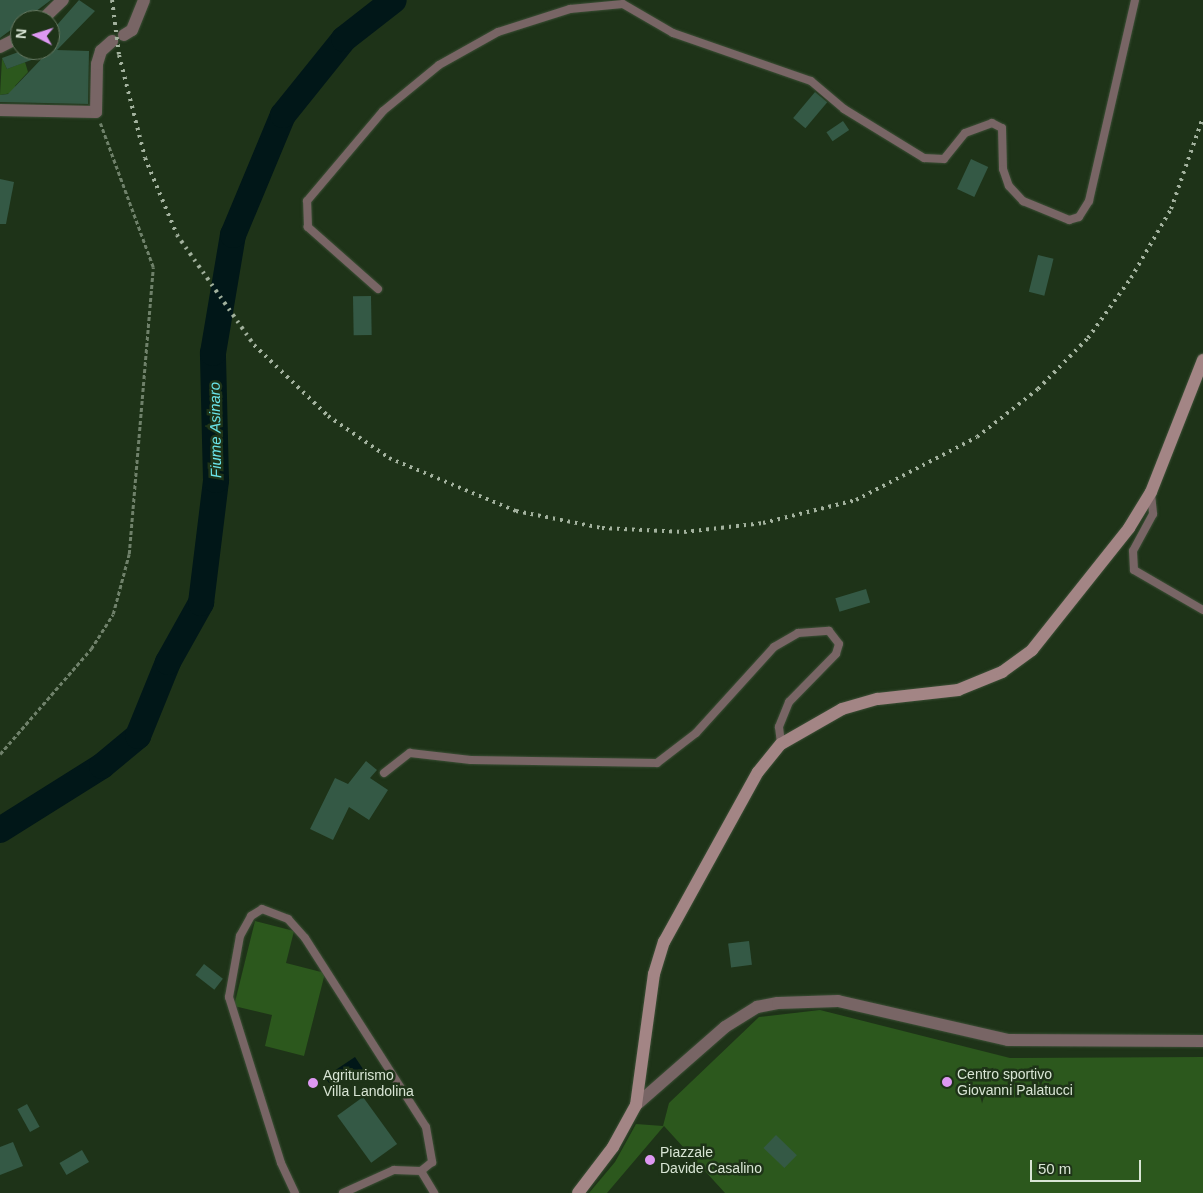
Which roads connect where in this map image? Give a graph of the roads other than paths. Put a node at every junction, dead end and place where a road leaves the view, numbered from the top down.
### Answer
1 (63, 0) edge
2 (144, 0) edge
3 (1135, 0) edge
4 (52, 10) edge
5 (124, 35) dead end
6 (112, 41) dead end
7 (0, 110) edge
8 (378, 289) dead end
9 (1203, 360) edge
10 (1151, 492) junction
11 (1203, 610) edge
12 (781, 744) junction
13 (384, 773) dead end
14 (1203, 1041) edge
15 (636, 1104) junction
16 (421, 1170) junction
17 (295, 1193) edge
18 (343, 1193) edge
19 (434, 1193) edge
20 (578, 1193) edge

1 - 4 street
2 - 5 street
3 - 8 lane
6 - 7 street
9 - 10 main road
10 - 11 lane
10 - 12 main road
12 - 13 lane
12 - 15 main road
14 - 15 street
15 - 20 main road
16 - 17 lane
16 - 18 lane
16 - 19 lane

